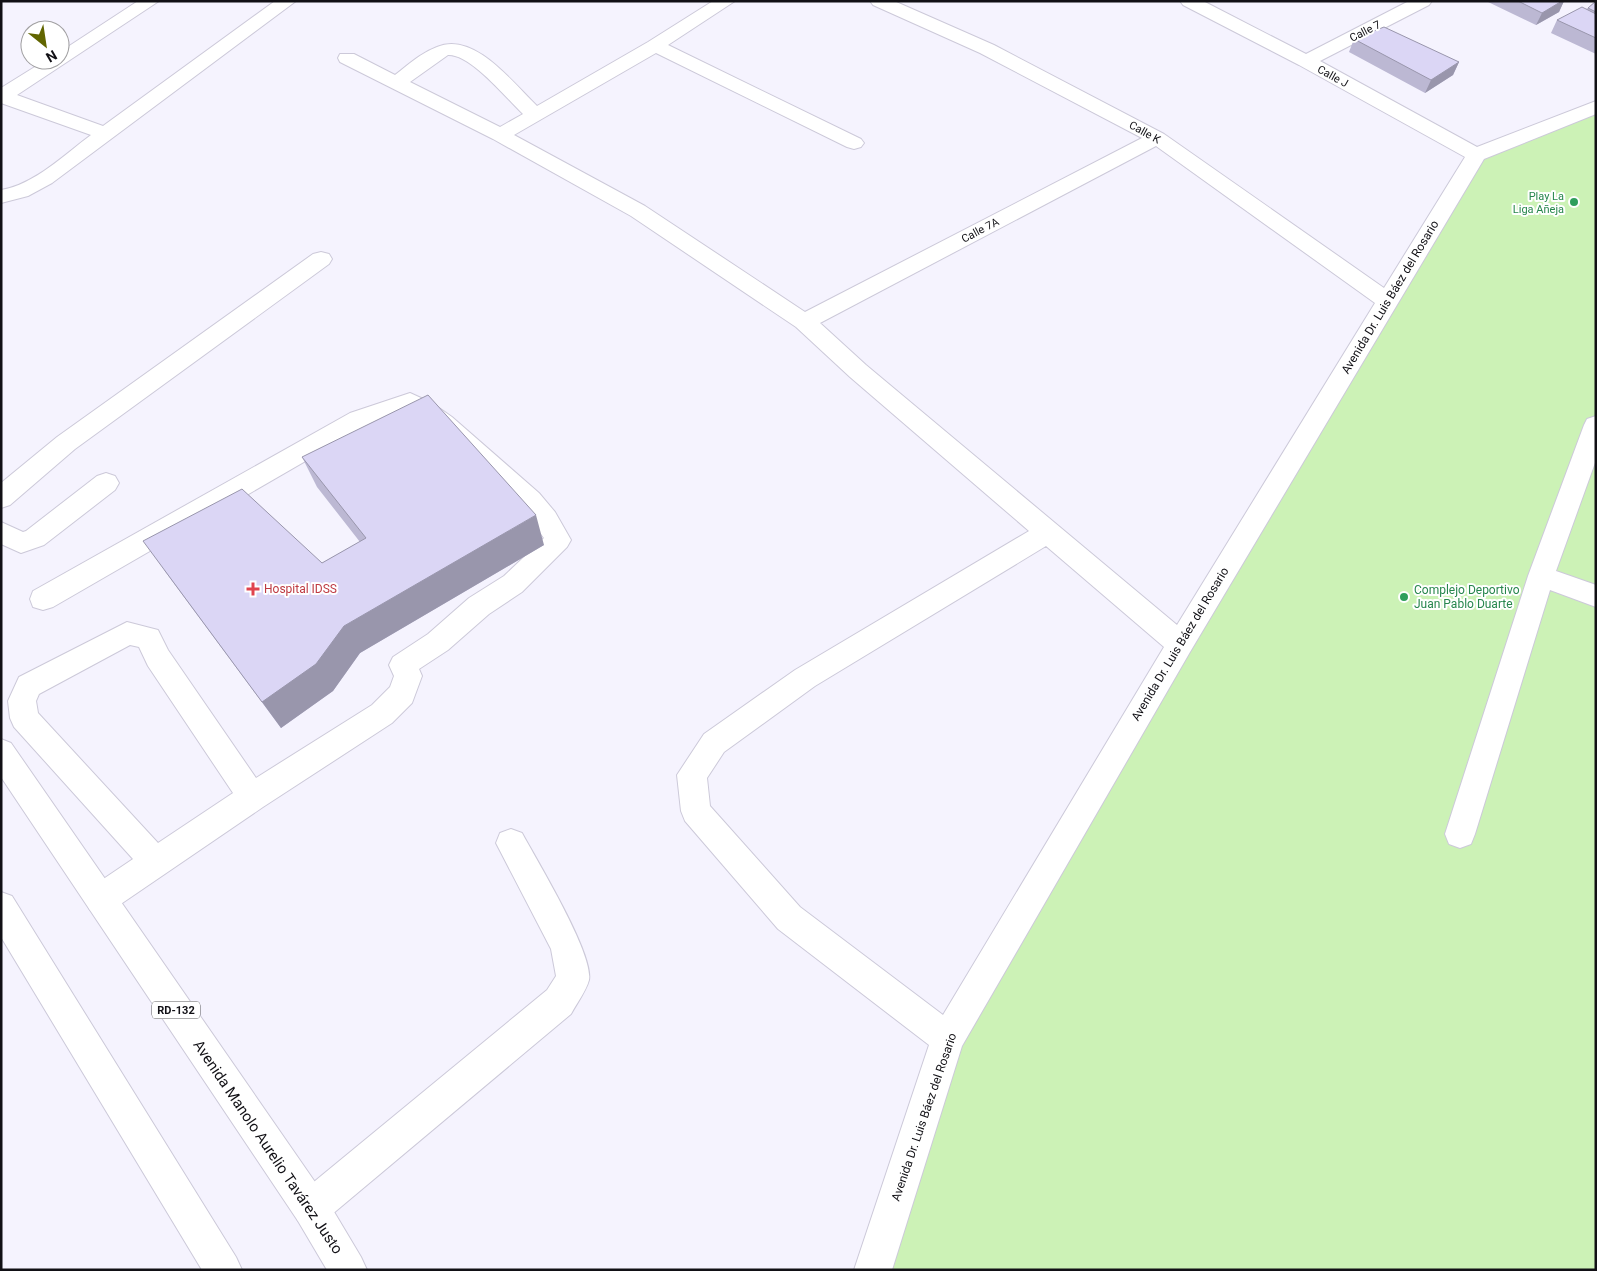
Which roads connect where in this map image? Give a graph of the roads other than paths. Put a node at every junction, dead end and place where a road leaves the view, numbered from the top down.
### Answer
1 (150, 1) edge
2 (287, 1) edge
3 (726, 1) edge
4 (879, 1) edge
5 (1189, 1) edge
6 (1423, 1) edge
7 (655, 46) junction
8 (70, 53) edge
9 (347, 58) dead end
10 (1306, 61) junction
11 (44, 70) edge
12 (396, 83) junction
13 (1, 96) edge
14 (1596, 107) edge
15 (535, 115) junction
16 (105, 133) junction
17 (500, 135) junction
18 (1157, 138) junction
19 (854, 143) dead end
20 (1476, 155) junction
21 (1, 197) edge
22 (321, 259) dead end
23 (1388, 301) junction
24 (804, 322) junction
25 (1596, 425) edge
26 (106, 484) dead end
27 (1, 498) edge
28 (1, 532) edge
29 (1048, 532) junction
30 (1541, 576) junction
31 (1596, 596) edge
32 (43, 599) dead end
33 (1180, 644) junction
34 (1, 752) edge
35 (252, 797) junction
36 (1460, 834) dead end
37 (511, 843) dead end
38 (156, 862) junction
39 (101, 899) junction
40 (1, 907) edge
41 (948, 1039) junction
42 (311, 1208) junction
43 (223, 1270) edge
44 (348, 1270) edge
45 (873, 1270) edge

1 - 8 street
2 - 16 street
3 - 7 street
4 - 18 street, Calle K
5 - 10 street, Calle J
6 - 10 street, Calle 7
7 - 15 street
7 - 19 street
9 - 12 street
10 - 20 street, Calle J
11 - 13 street
12 - 15 street
12 - 17 street
13 - 16 street
14 - 20 street
15 - 17 street
16 - 21 street
17 - 24 street
18 - 23 street, Calle K
18 - 24 street, Calle 7A
20 - 23 street, Avenida Dr. Luis Báez del Rosario
22 - 27 street
23 - 33 street, Avenida Dr. Luis Báez del Rosario
24 - 29 street
25 - 30 street
26 - 28 street
29 - 33 street
29 - 41 street
30 - 31 street
30 - 36 street
32 - 35 street
33 - 41 street, Avenida Dr. Luis Báez del Rosario
34 - 39 street, Avenida Manolo Aurelio Tavárez Justo / RD-132
35 - 38 street
35 - 38 street
37 - 42 street
38 - 39 street
39 - 42 street, Avenida Manolo Aurelio Tavárez Justo / RD-132
40 - 43 street
41 - 45 street, Avenida Dr. Luis Báez del Rosario
42 - 44 street, Avenida Manolo Aurelio Tavárez Justo / RD-132

